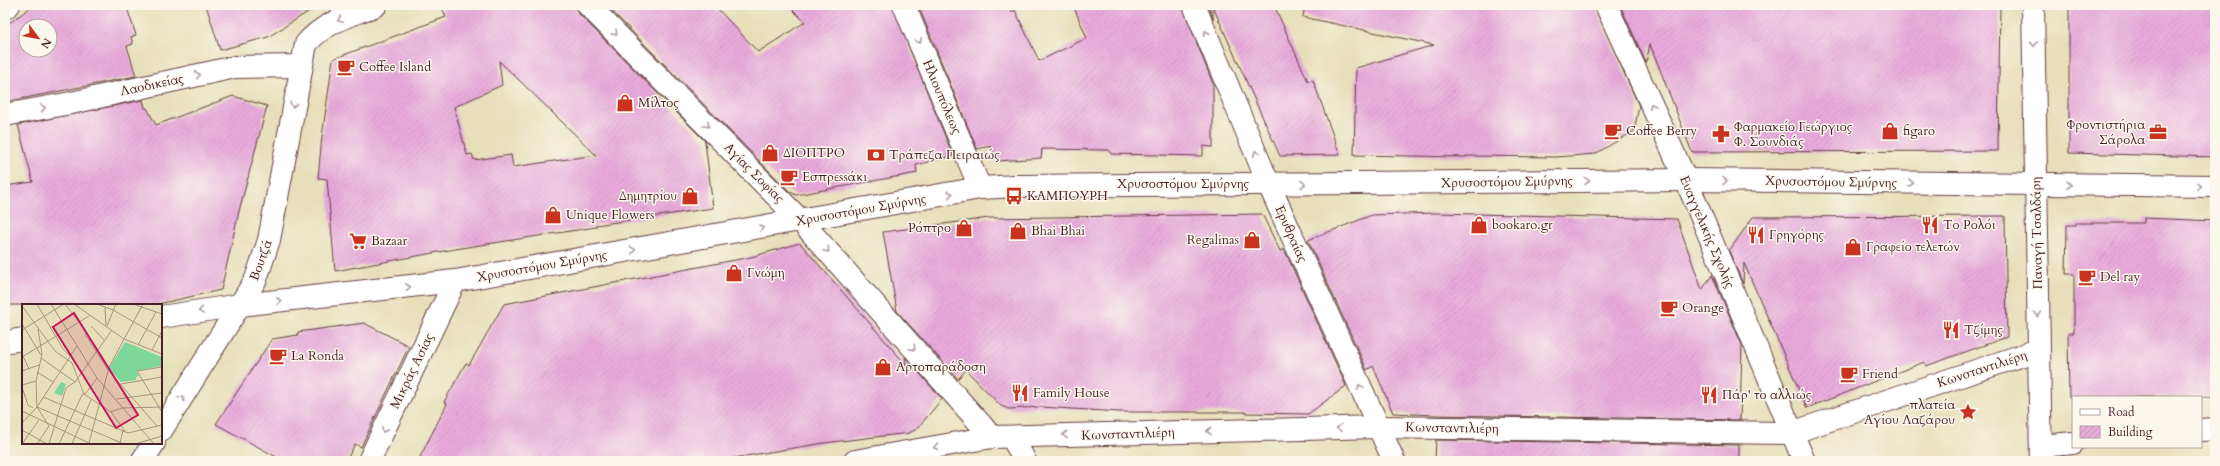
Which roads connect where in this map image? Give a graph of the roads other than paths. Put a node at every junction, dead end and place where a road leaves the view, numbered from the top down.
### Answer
1 (9, 5) edge
2 (376, 5) edge
3 (588, 5) edge
4 (904, 5) edge
5 (1194, 5) edge
6 (1606, 5) edge
7 (2034, 5) edge
8 (5, 8) edge
9 (300, 66) junction
10 (5, 115) edge
11 (1686, 180) junction
12 (2036, 184) junction
13 (1269, 185) junction
14 (2215, 186) edge
15 (980, 188) junction
16 (801, 221) junction
17 (455, 281) junction
18 (240, 305) junction
19 (162, 318) edge
20 (22, 339) edge
21 (5, 342) edge
22 (2038, 350) junction
23 (1378, 427) junction
24 (162, 429) edge
25 (2215, 429) edge
26 (2202, 430) edge
27 (1791, 433) junction
28 (1002, 437) junction
29 (2072, 443) edge
30 (153, 444) edge
31 (2041, 454) edge
32 (142, 461) edge
33 (369, 461) edge
34 (855, 461) edge
35 (1025, 461) edge
36 (1394, 461) edge
37 (1804, 461) edge

1 - 8 street
2 -> 9 street, Βουτζά
3 -> 16 street, Αγίας Σοφίας
4 -> 15 street, Ηλιουπόλεως
13 -> 5 street, Ερυθραίας
11 -> 6 street, Ευαγγελικής Σχολής
7 -> 12 street, Παναγή Τσαλδάρη
10 -> 9 street, Λαοδικείας
9 -> 18 street, Βουτζά
11 -> 12 street, Χρυσοστόμου Σμύρνης
13 -> 11 street, Χρυσοστόμου Σμύρνης
11 - 27 street, Ευαγγελικής Σχολής
12 -> 14 street, Χρυσοστόμου Σμύρνης
12 -> 22 street, Παναγή Τσαλδάρη
13 - 15 street, Χρυσοστόμου Σμύρνης
23 -> 13 street, Ερυθραίας
16 -> 15 street, Χρυσοστόμου Σμύρνης
17 -> 16 street, Χρυσοστόμου Σμύρνης
16 -> 28 street, Αγίας Σοφίας
18 -> 17 street, Χρυσοστόμου Σμύρνης
17 -> 33 street, Μικράς Ασίας
18 -> 19 street, Χρυσοστόμου Σμύρνης
24 -> 18 street, Βουτζά
20 - 21 street
22 - 27 street, Κωνσταντιλιέρη
22 - 31 street, Παναγή Τσαλδάρη
23 - 27 street, Κωνσταντιλιέρη
23 -> 28 street, Κωνσταντιλιέρη
23 - 36 street, Ερυθραίας
25 - 26 street
27 - 37 street, Ευαγγελικής Σχολής
28 -> 34 street, Κωνσταντιλιέρη
28 - 35 street, Αγίας Σοφίας
29 - 31 street
30 - 32 street

